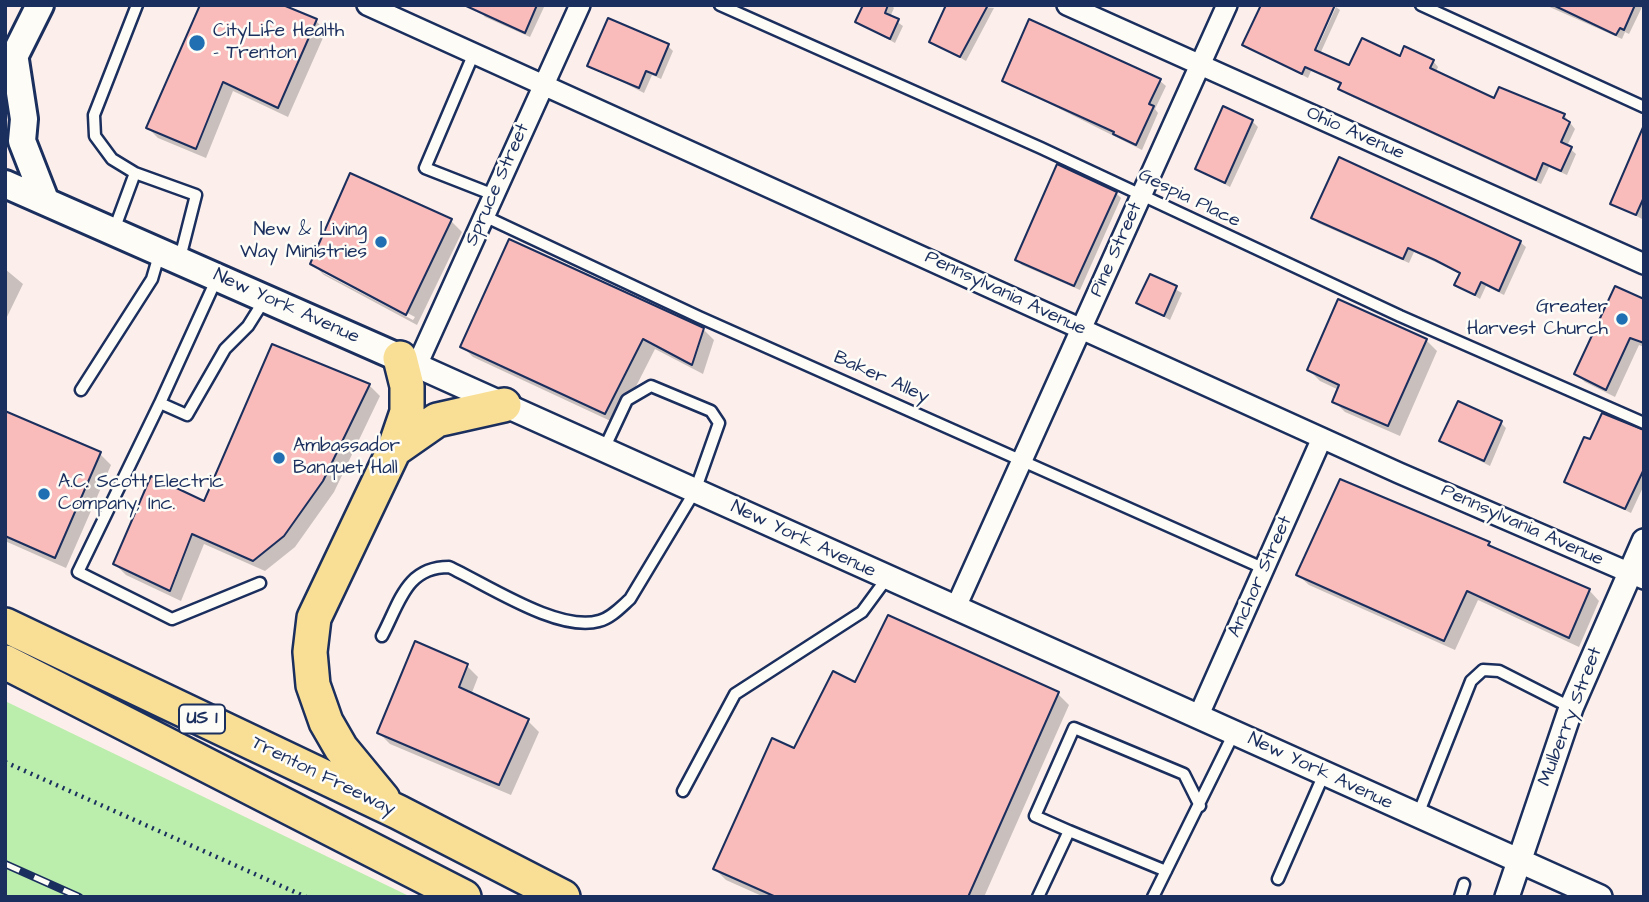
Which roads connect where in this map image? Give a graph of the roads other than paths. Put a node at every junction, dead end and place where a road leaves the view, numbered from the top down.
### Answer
1 (40, 5) edge
2 (137, 5) edge
3 (367, 5) edge
4 (580, 5) edge
5 (720, 5) edge
6 (1067, 5) edge
7 (1227, 5) edge
8 (1421, 5) edge
9 (474, 53) junction
10 (1200, 66) junction
11 (10, 67) edge
12 (544, 84) junction
13 (1644, 107) edge
14 (135, 173) junction
15 (5, 184) edge
16 (494, 195) junction
17 (1142, 195) junction
18 (45, 200) junction
19 (484, 216) junction
20 (114, 230) junction
21 (170, 256) junction
22 (1644, 264) edge
23 (218, 277) junction
24 (265, 298) junction
25 (1081, 329) junction
26 (408, 362) junction
27 (81, 390) dead end
28 (160, 403) junction
29 (504, 405) junction
30 (1644, 423) edge
31 (1322, 438) junction
32 (394, 450) junction
33 (604, 451) junction
34 (1022, 460) junction
35 (695, 491) junction
36 (1644, 541) edge
37 (1265, 569) junction
38 (1637, 576) edge
39 (887, 578) junction
40 (260, 583) dead end
41 (955, 609) junction
42 (5, 625) edge
43 (382, 636) dead end
44 (5, 662) edge
45 (1571, 708) junction
46 (1198, 717) junction
47 (1234, 732) junction
48 (1324, 773) junction
49 (683, 791) dead end
50 (1200, 806) junction
51 (398, 812) junction
52 (1417, 817) junction
53 (1069, 831) junction
54 (1520, 861) junction
55 (1166, 871) junction
56 (1278, 879) dead end
57 (1464, 884) dead end
58 (464, 897) edge
59 (563, 897) edge
60 (1038, 897) edge
61 (1153, 897) edge
62 (1460, 897) edge
63 (1507, 897) edge
64 (1600, 897) edge

1 - 11 main road
2 - 14 lane
3 - 9 street, Pennsylvania Avenue
4 - 12 street, Spruce Street
5 - 17 lane, Gespia Place
6 - 10 street, Ohio Avenue
7 - 10 street, Pine Street
8 - 13 lane
9 - 12 street, Pennsylvania Avenue
9 - 16 lane
10 - 17 street, Pine Street
10 - 22 street, Ohio Avenue
11 - 18 main road
12 - 16 street, Spruce Street
12 - 25 street, Pennsylvania Avenue
14 - 20 lane
14 - 21 lane
15 - 18 main road, New York Avenue
16 - 19 street, Spruce Street
17 - 25 street, Pine Street
17 - 30 lane, Gespia Place
18 - 20 main road, New York Avenue
19 - 26 street, Spruce Street
19 - 34 lane, Baker Alley
20 - 21 main road, New York Avenue
21 - 23 main road, New York Avenue
21 - 27 lane
23 - 24 main road, New York Avenue
23 - 28 lane
24 - 26 main road, New York Avenue
24 - 28 lane
25 - 31 street, Pennsylvania Avenue
25 - 34 street, Pine Street
26 - 29 street, New York Avenue
26 - 32 highway
28 - 40 lane
29 - 32 highway
29 - 33 street, New York Avenue
31 - 37 street, Anchor Street
31 - 38 street, Pennsylvania Avenue
32 - 51 highway
33 - 35 street, New York Avenue
33 - 35 lane
34 - 37 lane, Baker Alley
34 - 41 street, Pine Street
35 - 39 street, New York Avenue
35 - 43 lane
36 - 38 street, Mulberry Street
37 - 46 street, Anchor Street
38 - 45 street, Mulberry Street
39 - 41 street, New York Avenue
39 - 49 lane
41 - 46 street, New York Avenue
42 - 51 highway, Trenton Freeway / US 1
44 - 58 highway, US 1
45 - 52 lane
45 - 54 street, Mulberry Street
46 - 47 street, New York Avenue
47 - 48 street, New York Avenue
47 - 50 lane
48 - 52 street, New York Avenue
48 - 56 lane
50 - 53 lane
50 - 55 lane
51 - 59 highway, Trenton Freeway / US 1
52 - 54 street, New York Avenue
53 - 55 lane
53 - 60 lane
54 - 63 street, Mulberry Street
54 - 64 street, New York Avenue
55 - 61 lane
57 - 62 lane

